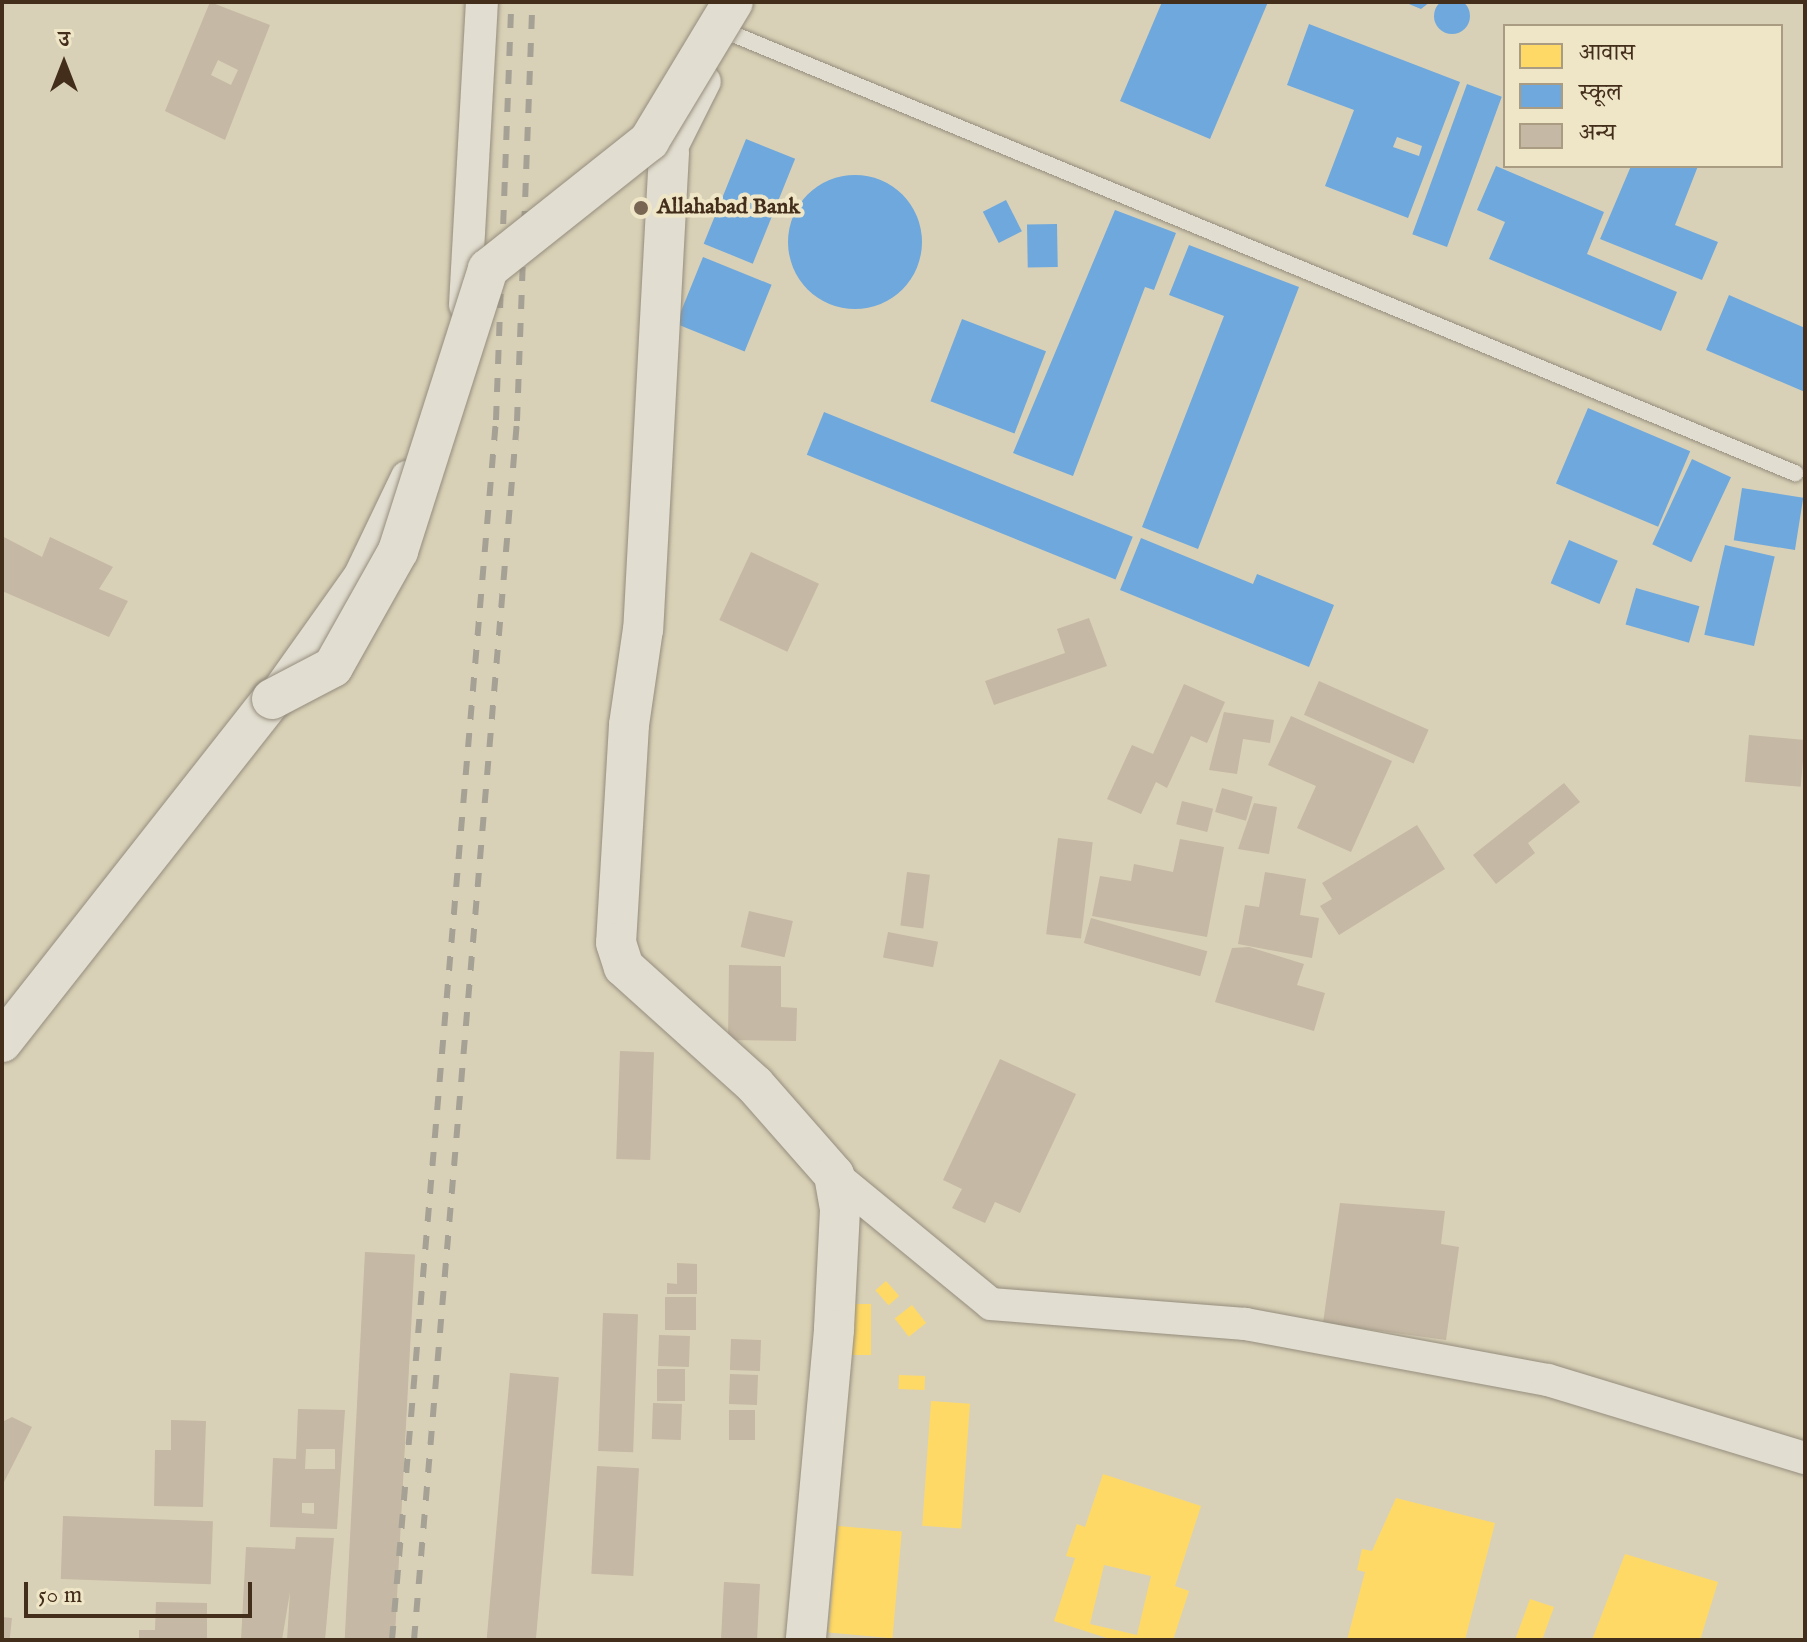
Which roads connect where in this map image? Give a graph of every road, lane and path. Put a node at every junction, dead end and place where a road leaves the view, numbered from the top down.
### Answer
1 (482, 2) edge
2 (747, 2) edge
3 (731, 17) edge
4 (669, 153) joint
5 (1795, 473) dead end
6 (272, 699) junction
7 (2, 1042) edge
8 (834, 1175) junction
9 (1805, 1458) edge
10 (806, 1640) edge

1 - 6 street
2 - 3 street
3 - 4 street
3 - 5 lane
3 - 6 street, bridge
4 - 8 street
6 - 7 street
8 - 9 street
8 - 10 street

